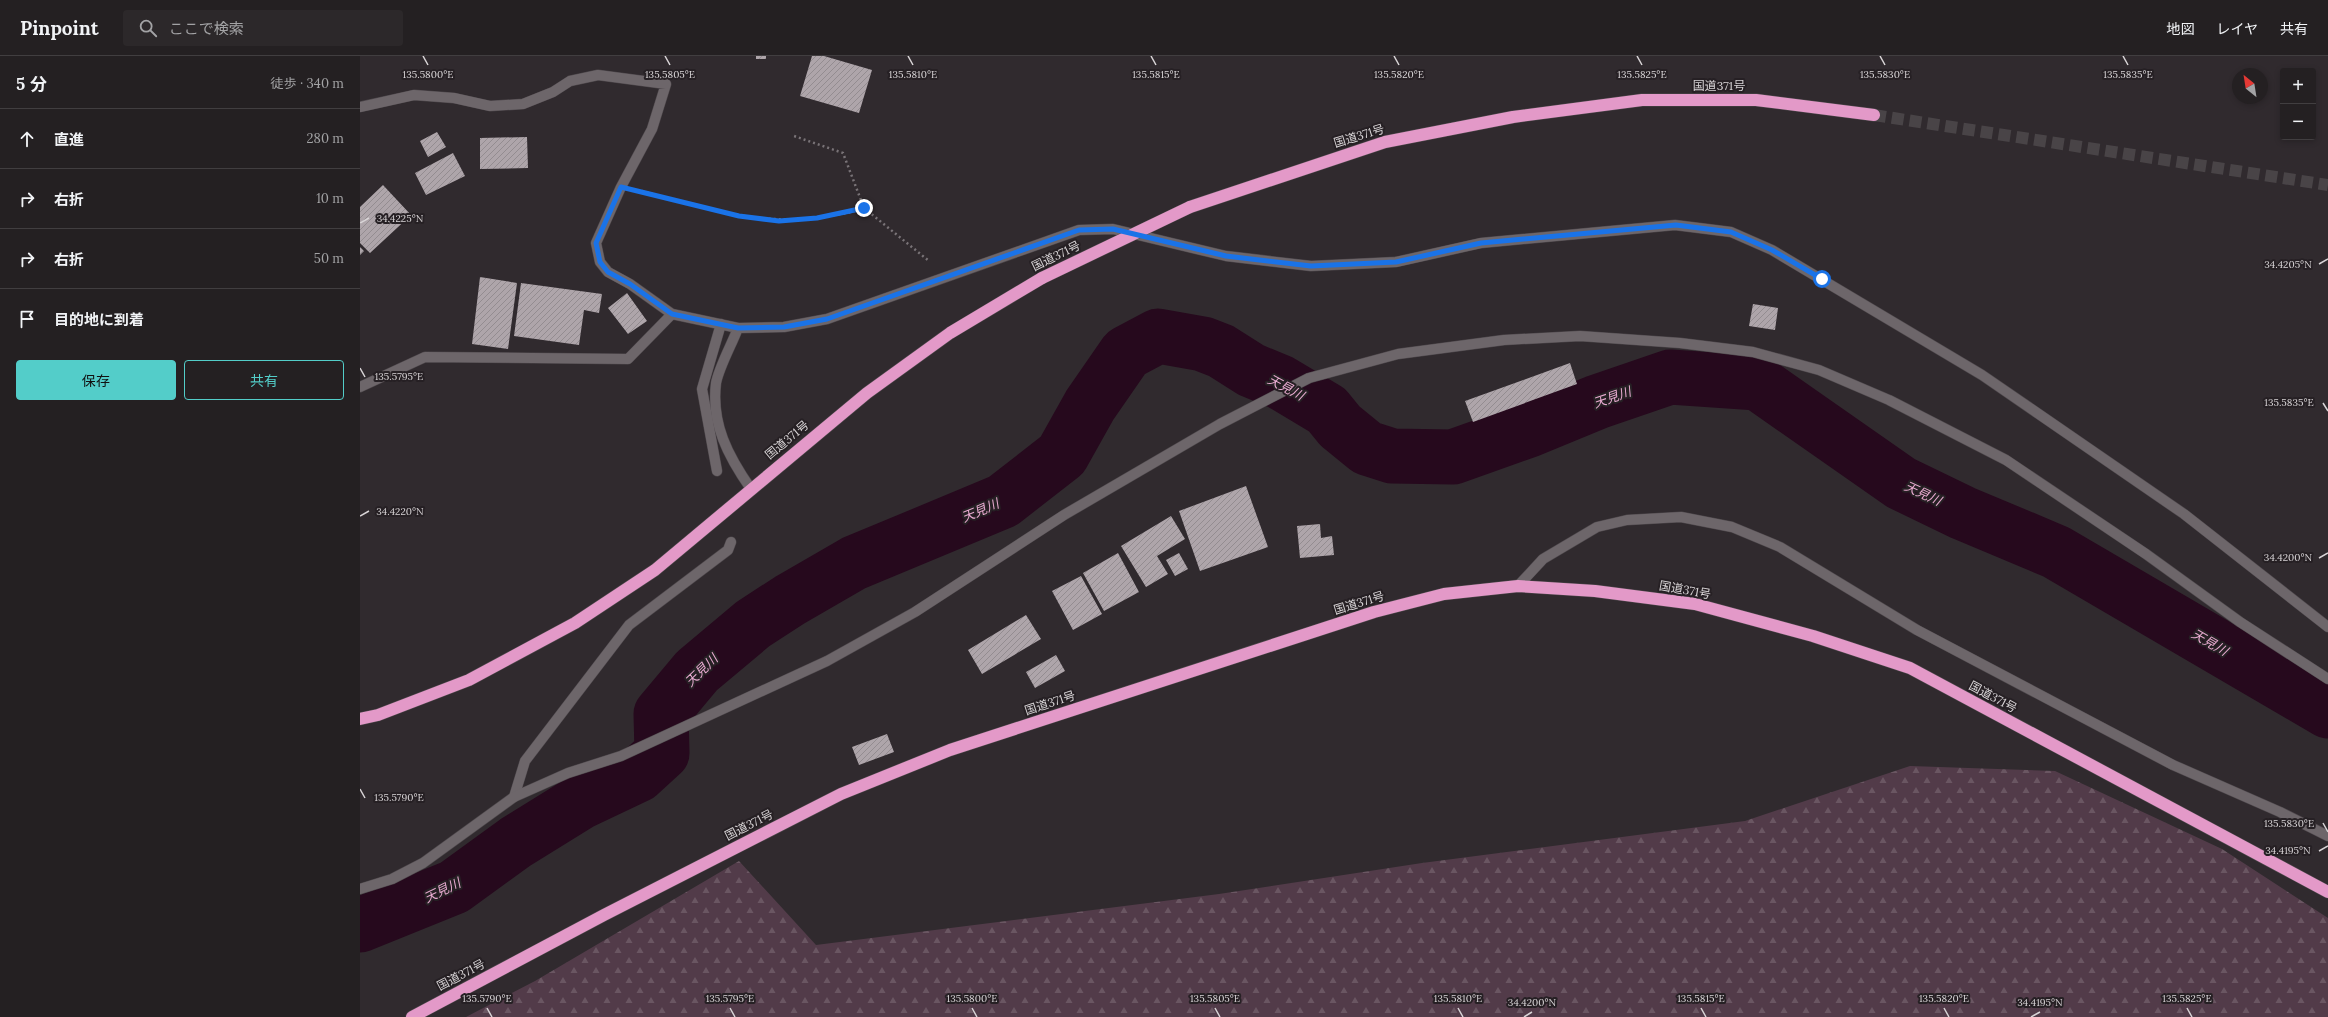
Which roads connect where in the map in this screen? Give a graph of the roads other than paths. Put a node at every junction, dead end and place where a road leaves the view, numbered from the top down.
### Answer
1 (360, 107) edge
2 (1874, 114) tunnel mouth
3 (672, 314) junction
4 (721, 324) junction
5 (738, 328) junction
6 (360, 387) edge
7 (717, 471) dead end
8 (751, 489) junction
9 (730, 542) dead end
10 (1518, 586) junction
11 (2328, 627) edge
12 (2328, 679) edge
13 (360, 719) edge
14 (514, 797) junction
15 (2328, 836) edge
16 (360, 889) edge
17 (2328, 892) edge
18 (412, 1017) edge

1 - 3 street
2 - 8 highway, 国道371号, bridge
3 - 4 street
3 - 6 street
4 - 5 street
4 - 7 street
5 - 8 street
5 - 11 street
8 - 13 highway, 国道371号
9 - 14 street
10 - 15 street
10 - 17 highway, 国道371号
10 - 18 highway, 国道371号
12 - 14 street
14 - 16 street

